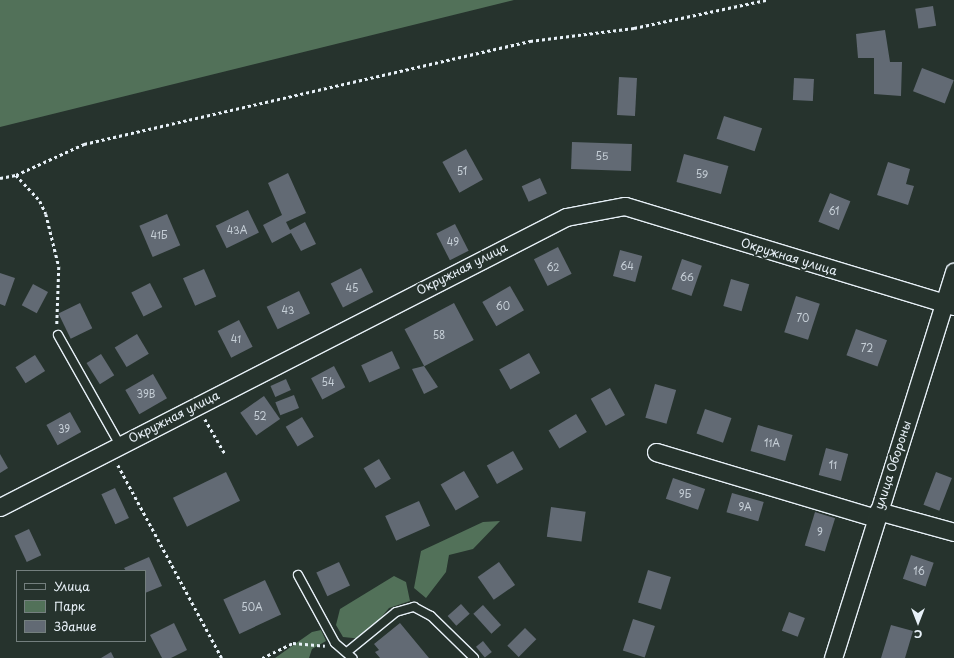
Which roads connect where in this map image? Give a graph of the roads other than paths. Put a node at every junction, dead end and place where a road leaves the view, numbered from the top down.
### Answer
1 (954, 271) edge
2 (949, 305) edge
3 (58, 335) road end
4 (115, 448) junction
5 (656, 452) dead end
6 (0, 507) edge
7 (877, 515) junction
8 (954, 532) edge
9 (298, 575) dead end
10 (350, 655) edge
11 (474, 658) edge
12 (833, 658) edge

1 - 2 street, улица Обороны
2 - 4 street, Окружная улица
2 - 7 street, улица Обороны
3 - 4 lane
4 - 6 street, Окружная улица
5 - 7 street
7 - 8 street
7 - 12 street, улица Обороны
9 - 10 lane
10 - 11 lane

